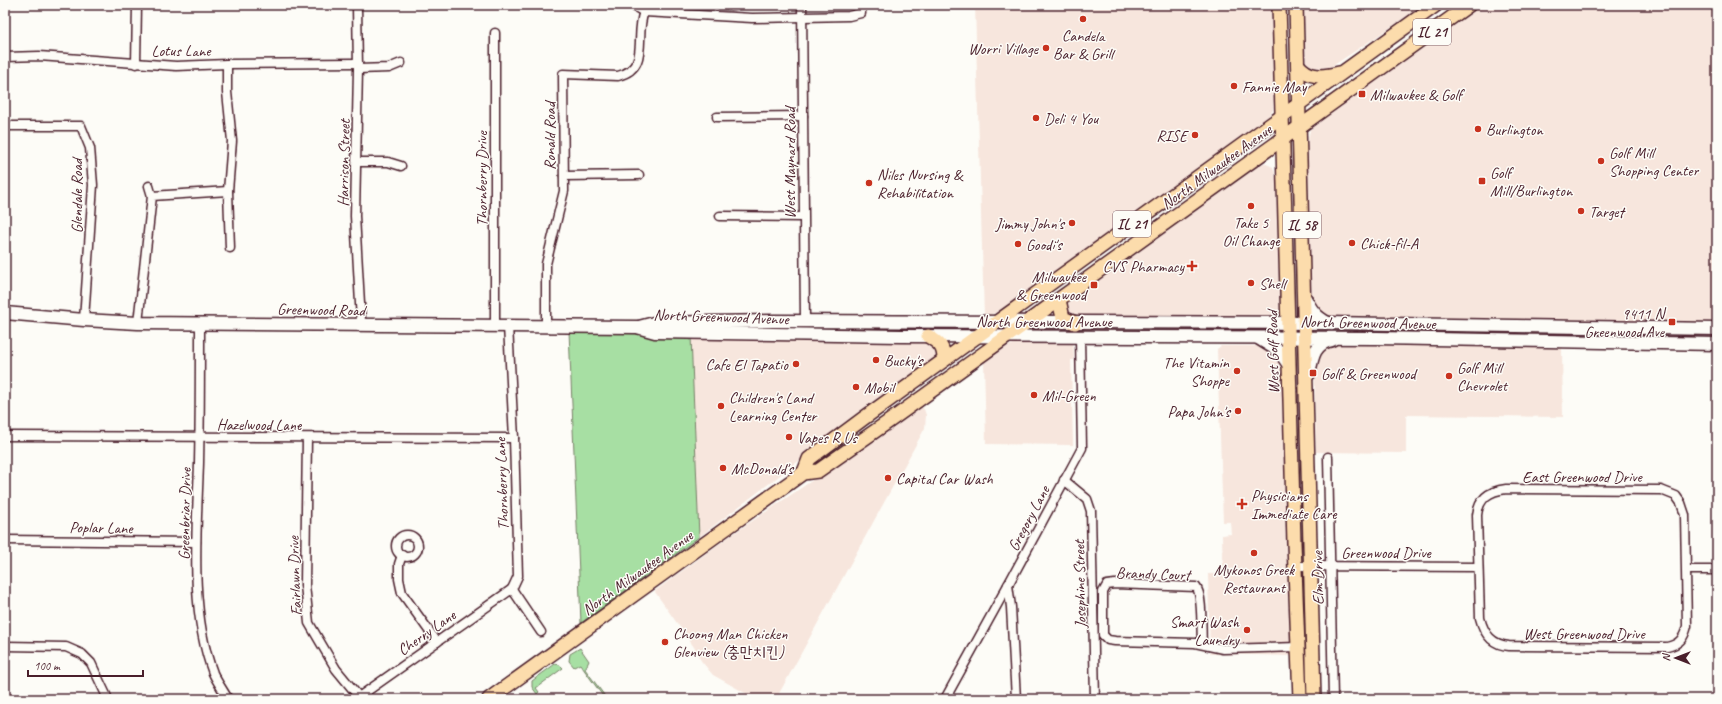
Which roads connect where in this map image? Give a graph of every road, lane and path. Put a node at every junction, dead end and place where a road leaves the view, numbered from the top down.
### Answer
1 (137, 5) edge
2 (357, 5) edge
3 (632, 5) edge
4 (802, 5) edge
5 (861, 5) edge
6 (1279, 5) edge
7 (1296, 5) edge
8 (1436, 5) edge
9 (1468, 5) edge
10 (644, 12) junction
11 (802, 16) junction
12 (495, 33) dead end
13 (5, 57) edge
14 (401, 63) dead end
15 (136, 64) junction
16 (227, 64) junction
17 (1298, 65) junction
18 (358, 66) junction
19 (1342, 72) junction
20 (1299, 104) junction
21 (803, 116) junction
22 (1282, 116) junction
23 (717, 117) dead end
24 (5, 126) edge
25 (1300, 127) junction
26 (1283, 139) junction
27 (358, 162) junction
28 (401, 166) dead end
29 (639, 175) dead end
30 (564, 176) junction
31 (149, 186) dead end
32 (228, 192) junction
33 (152, 196) junction
34 (720, 216) dead end
35 (803, 217) junction
36 (230, 248) dead end
37 (1304, 296) junction
38 (1059, 300) junction
39 (5, 313) edge
40 (84, 320) junction
41 (361, 321) dead end
42 (805, 321) junction
43 (996, 322) junction
44 (1028, 322) junction
45 (138, 323) junction
46 (1075, 323) junction
47 (1288, 323) junction
48 (1305, 323) junction
49 (1328, 323) junction
50 (200, 324) junction
51 (495, 326) junction
52 (508, 326) junction
53 (546, 326) junction
54 (637, 327) junction
55 (1717, 330) edge
56 (928, 336) junction
57 (976, 336) junction
58 (1008, 337) junction
59 (1080, 337) junction
60 (1255, 337) junction
61 (1288, 337) junction
62 (1306, 337) junction
63 (1349, 337) junction
64 (1717, 344) edge
65 (944, 360) junction
66 (1289, 365) junction
67 (1307, 383) junction
68 (5, 436) edge
69 (200, 438) junction
70 (307, 438) junction
71 (514, 438) junction
72 (1328, 457) dead end
73 (804, 472) junction
74 (1064, 480) junction
75 (5, 540) edge
76 (196, 542) junction
77 (402, 555) dead end
78 (1295, 566) junction
79 (1330, 566) junction
80 (1312, 567) junction
81 (1478, 567) junction
82 (1687, 570) junction
83 (1717, 570) edge
84 (1008, 585) junction
85 (512, 589) junction
86 (541, 632) dead end
87 (437, 642) junction
88 (1202, 644) junction
89 (5, 646) edge
90 (1298, 647) junction
91 (358, 698) edge
92 (108, 699) edge
93 (228, 699) edge
94 (489, 699) edge
95 (944, 699) edge
96 (1016, 699) edge
97 (1095, 699) edge
98 (1300, 699) edge
99 (1314, 699) edge
100 (1333, 699) edge

1 - 15 street
2 - 18 street, Harrison Street
3 - 10 street
4 - 11 street, West Maynard Road
5 - 11 street
6 - 22 main road, West Golf Road / IL 58
7 - 17 main road, West Golf Road / IL 58
8 - 19 main road, North Milwaukee Avenue / IL 21
9 - 25 main road, North Milwaukee Avenue / IL 21
10 - 11 street
10 - 30 street, Ronald Road
11 - 21 street, West Maynard Road
12 - 51 street, Thornberry Drive
13 - 15 street, Lotus Lane
14 - 18 street, Lotus Lane
15 - 16 street, Lotus Lane
16 - 18 street, Lotus Lane
16 - 32 street
17 - 19 main road
17 - 20 main road, West Golf Road / IL 58
18 - 27 street, Harrison Street
19 - 20 main road, North Milwaukee Avenue / IL 21
20 - 22 main road, North Milwaukee Avenue / IL 21
20 - 25 main road, West Golf Road / IL 58
21 - 23 street
21 - 35 street, West Maynard Road
22 - 26 main road, West Golf Road / IL 58
22 - 43 main road, North Milwaukee Avenue / IL 21
24 - 40 street, Glendale Road
25 - 26 main road, North Milwaukee Avenue / IL 21
25 - 37 main road, West Golf Road / IL 58
26 - 38 main road, North Milwaukee Avenue / IL 21
26 - 47 main road, West Golf Road / IL 58
27 - 28 street
27 - 41 street, Harrison Street
29 - 30 street
30 - 53 street, Ronald Road
31 - 33 street
32 - 33 street
32 - 36 street
33 - 45 street
34 - 35 street
35 - 42 street, West Maynard Road
37 - 48 main road, West Golf Road / IL 58
37 - 49 main road
38 - 44 main road, North Milwaukee Avenue / IL 21
38 - 46 main road
39 - 40 main road, Greenwood Road
40 - 45 main road, Greenwood Road
42 - 43 main road, North Greenwood Avenue
42 - 54 main road, North Greenwood Avenue
43 - 44 main road, North Greenwood Avenue
43 - 57 main road, North Milwaukee Avenue / IL 21
44 - 46 main road, North Greenwood Avenue
44 - 58 main road, North Milwaukee Avenue / IL 21
45 - 50 main road, Greenwood Road
46 - 47 main road, North Greenwood Avenue
47 - 48 main road, North Greenwood Avenue
47 - 61 main road, West Golf Road / IL 58
48 - 49 main road, North Greenwood Avenue
48 - 62 main road, West Golf Road / IL 58
49 - 55 main road, North Greenwood Avenue
50 - 51 main road, Greenwood Road
50 - 69 street, Greenbriar Drive
51 - 52 main road, Greenwood Road
52 - 53 main road, Greenwood Road
52 - 71 street, Thornberry Lane
53 - 54 main road, Greenwood Road
54 - 56 main road, North Greenwood Avenue
56 - 57 main road, North Greenwood Avenue
56 - 65 main road
57 - 58 main road, North Greenwood Avenue
57 - 65 main road, North Milwaukee Avenue / IL 21
58 - 59 main road, North Greenwood Avenue
58 - 73 main road, North Milwaukee Avenue / IL 21
59 - 60 main road, North Greenwood Avenue
59 - 74 street, Gregory Lane
60 - 61 main road, North Greenwood Avenue
60 - 66 main road
61 - 62 main road, North Greenwood Avenue
61 - 66 main road, West Golf Road / IL 58
62 - 63 main road, North Greenwood Avenue
62 - 67 main road, West Golf Road / IL 58
63 - 64 main road, North Greenwood Avenue
63 - 67 main road
65 - 73 main road, North Milwaukee Avenue / IL 21
66 - 78 main road, West Golf Road / IL 58
67 - 80 main road, West Golf Road / IL 58
68 - 69 street, Hazelwood Lane
69 - 70 street, Hazelwood Lane
69 - 76 street, Greenbriar Drive
70 - 71 street, Hazelwood Lane
70 - 91 street, Fairlawn Drive
71 - 85 street, Thornberry Lane
72 - 79 street, Elm Drive
73 - 94 main road, North Milwaukee Avenue
74 - 84 street, Gregory Lane
74 - 97 street, Josephine Street
75 - 76 street, Poplar Lane
76 - 93 street, Greenbriar Drive
77 - 87 street
78 - 80 street, Greenwood Drive
78 - 90 main road, West Golf Road / IL 58
79 - 80 street, Greenwood Drive
79 - 81 street, Greenwood Drive
79 - 100 street, Elm Drive
80 - 99 main road, West Golf Road / IL 58
81 - 82 street, West Greenwood Drive
81 - 82 street, East Greenwood Drive
82 - 83 street
84 - 95 street, Gregory Lane
84 - 96 street
85 - 86 street
85 - 87 street, Cherry Lane
87 - 91 street, Cherry Lane
88 - 88 street, Brandy Court
88 - 90 street, Brandy Court
89 - 92 street
90 - 98 main road, West Golf Road / IL 58

